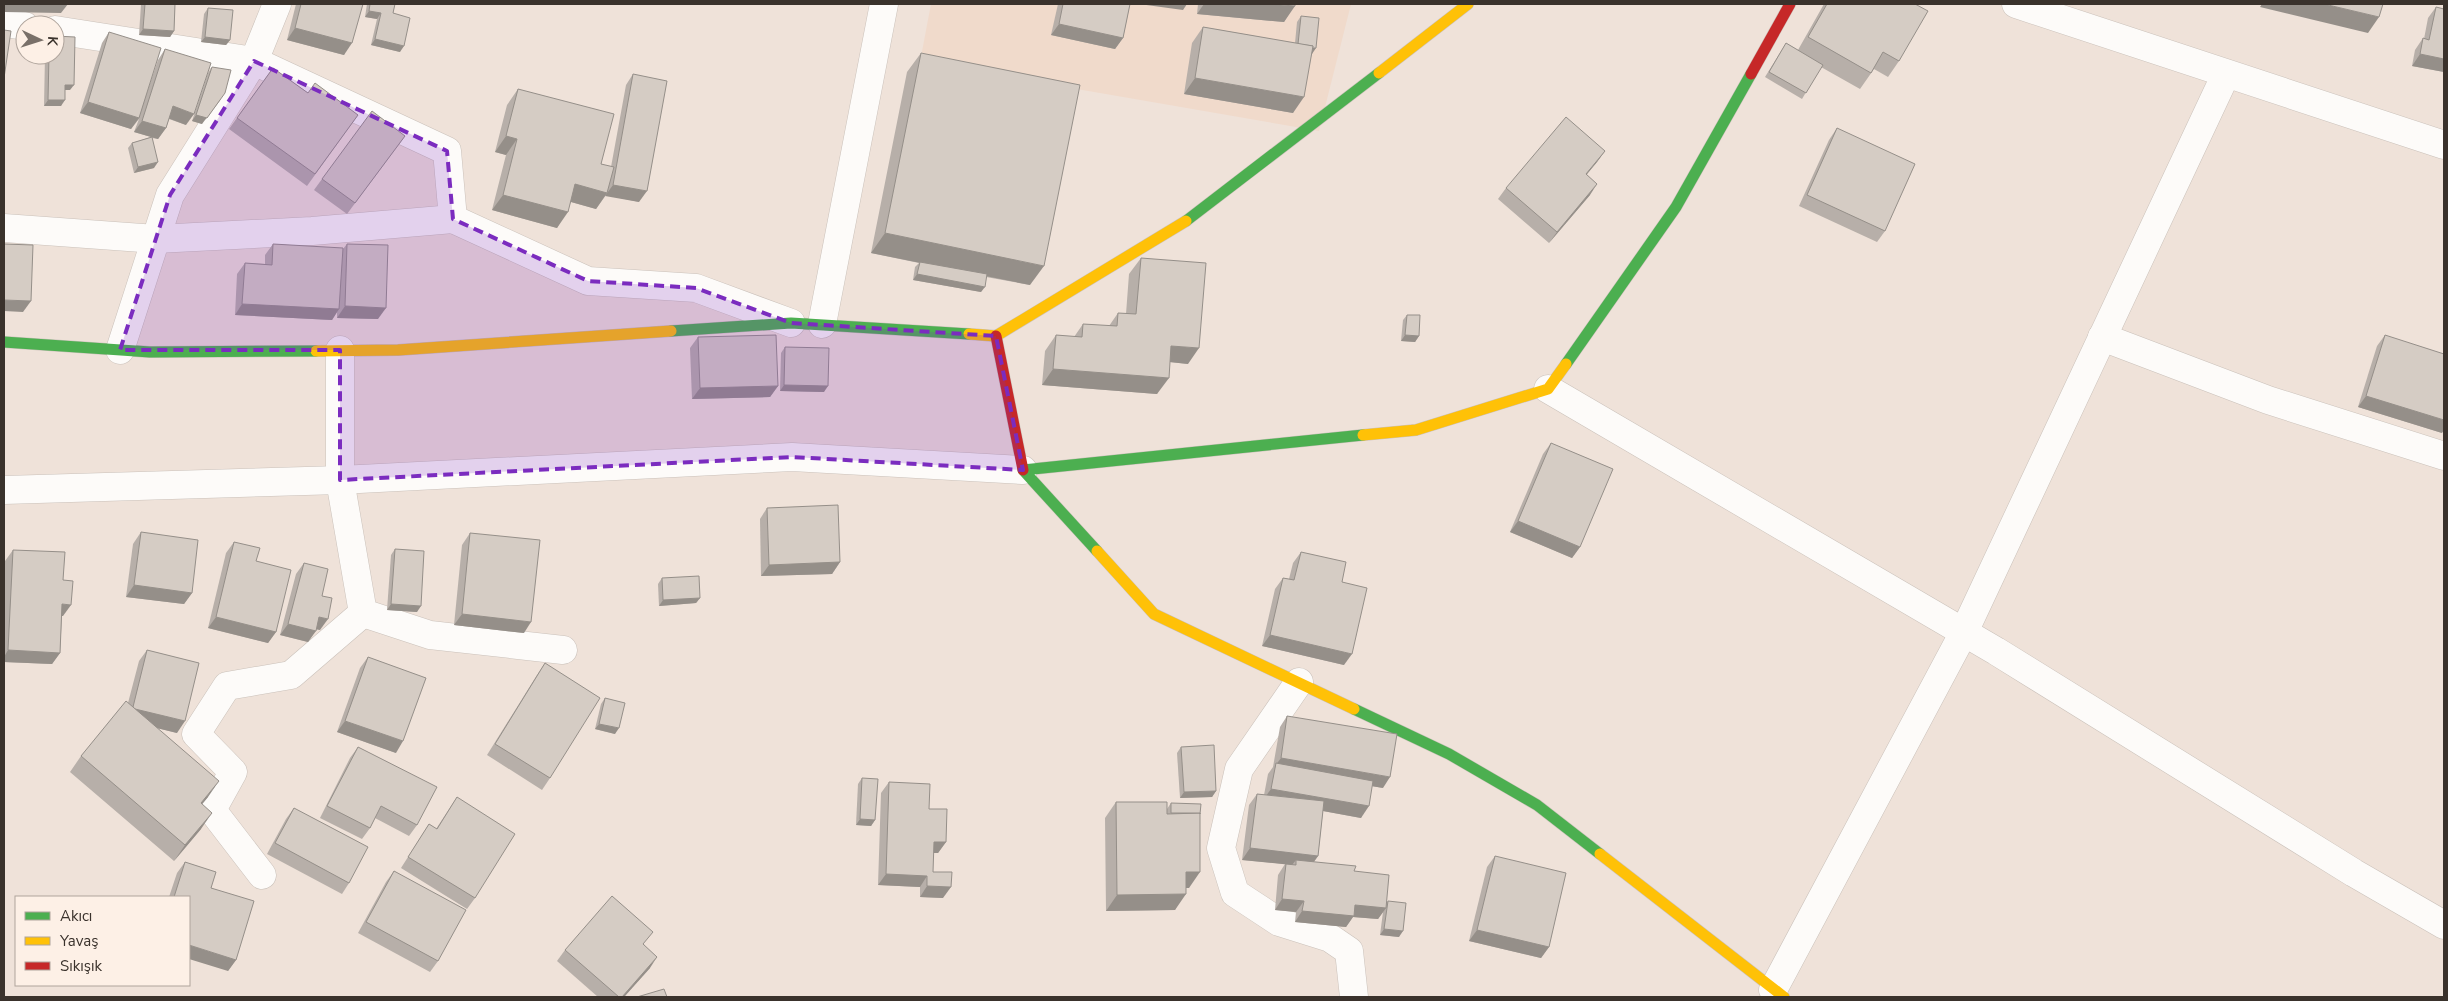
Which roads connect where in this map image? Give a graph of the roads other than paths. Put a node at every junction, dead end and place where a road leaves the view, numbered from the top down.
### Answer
1 (277, 4) edge
2 (884, 4) edge
3 (1468, 4) edge
4 (1790, 4) edge
5 (2016, 4) edge
6 (65, 32) edge
7 (254, 61) junction
8 (2226, 74) junction
9 (2444, 145) edge
10 (453, 219) junction
11 (4, 228) edge
12 (156, 239) junction
13 (791, 322) junction
14 (822, 324) junction
15 (996, 336) junction
16 (2102, 337) junction
17 (4, 342) edge
18 (120, 350) junction
19 (340, 350) junction
20 (1548, 389) junction
21 (2444, 456) edge
22 (1023, 470) junction
23 (340, 471) junction
24 (4, 490) edge
25 (363, 613) junction
26 (1964, 632) junction
27 (563, 650) dead end
28 (1299, 682) junction
29 (262, 875) dead end
30 (2444, 925) edge
31 (1778, 994) edge
32 (1354, 997) edge

1 - 7 street
2 - 14 street
3 - 15 street
4 - 20 street
5 - 8 street
6 - 7 street
7 - 10 street
7 - 12 street
8 - 9 street
8 - 16 street
10 - 12 street
10 - 13 street
11 - 12 street
12 - 18 street
13 - 14 street
13 - 19 street
14 - 15 street
15 - 22 street
16 - 21 street
16 - 26 street
17 - 18 street
18 - 19 street
19 - 23 street
20 - 22 street
20 - 26 street
22 - 23 street
22 - 28 street
23 - 24 street
23 - 25 street
25 - 27 street
25 - 29 street
26 - 30 street
26 - 31 street
28 - 31 street
28 - 32 street

